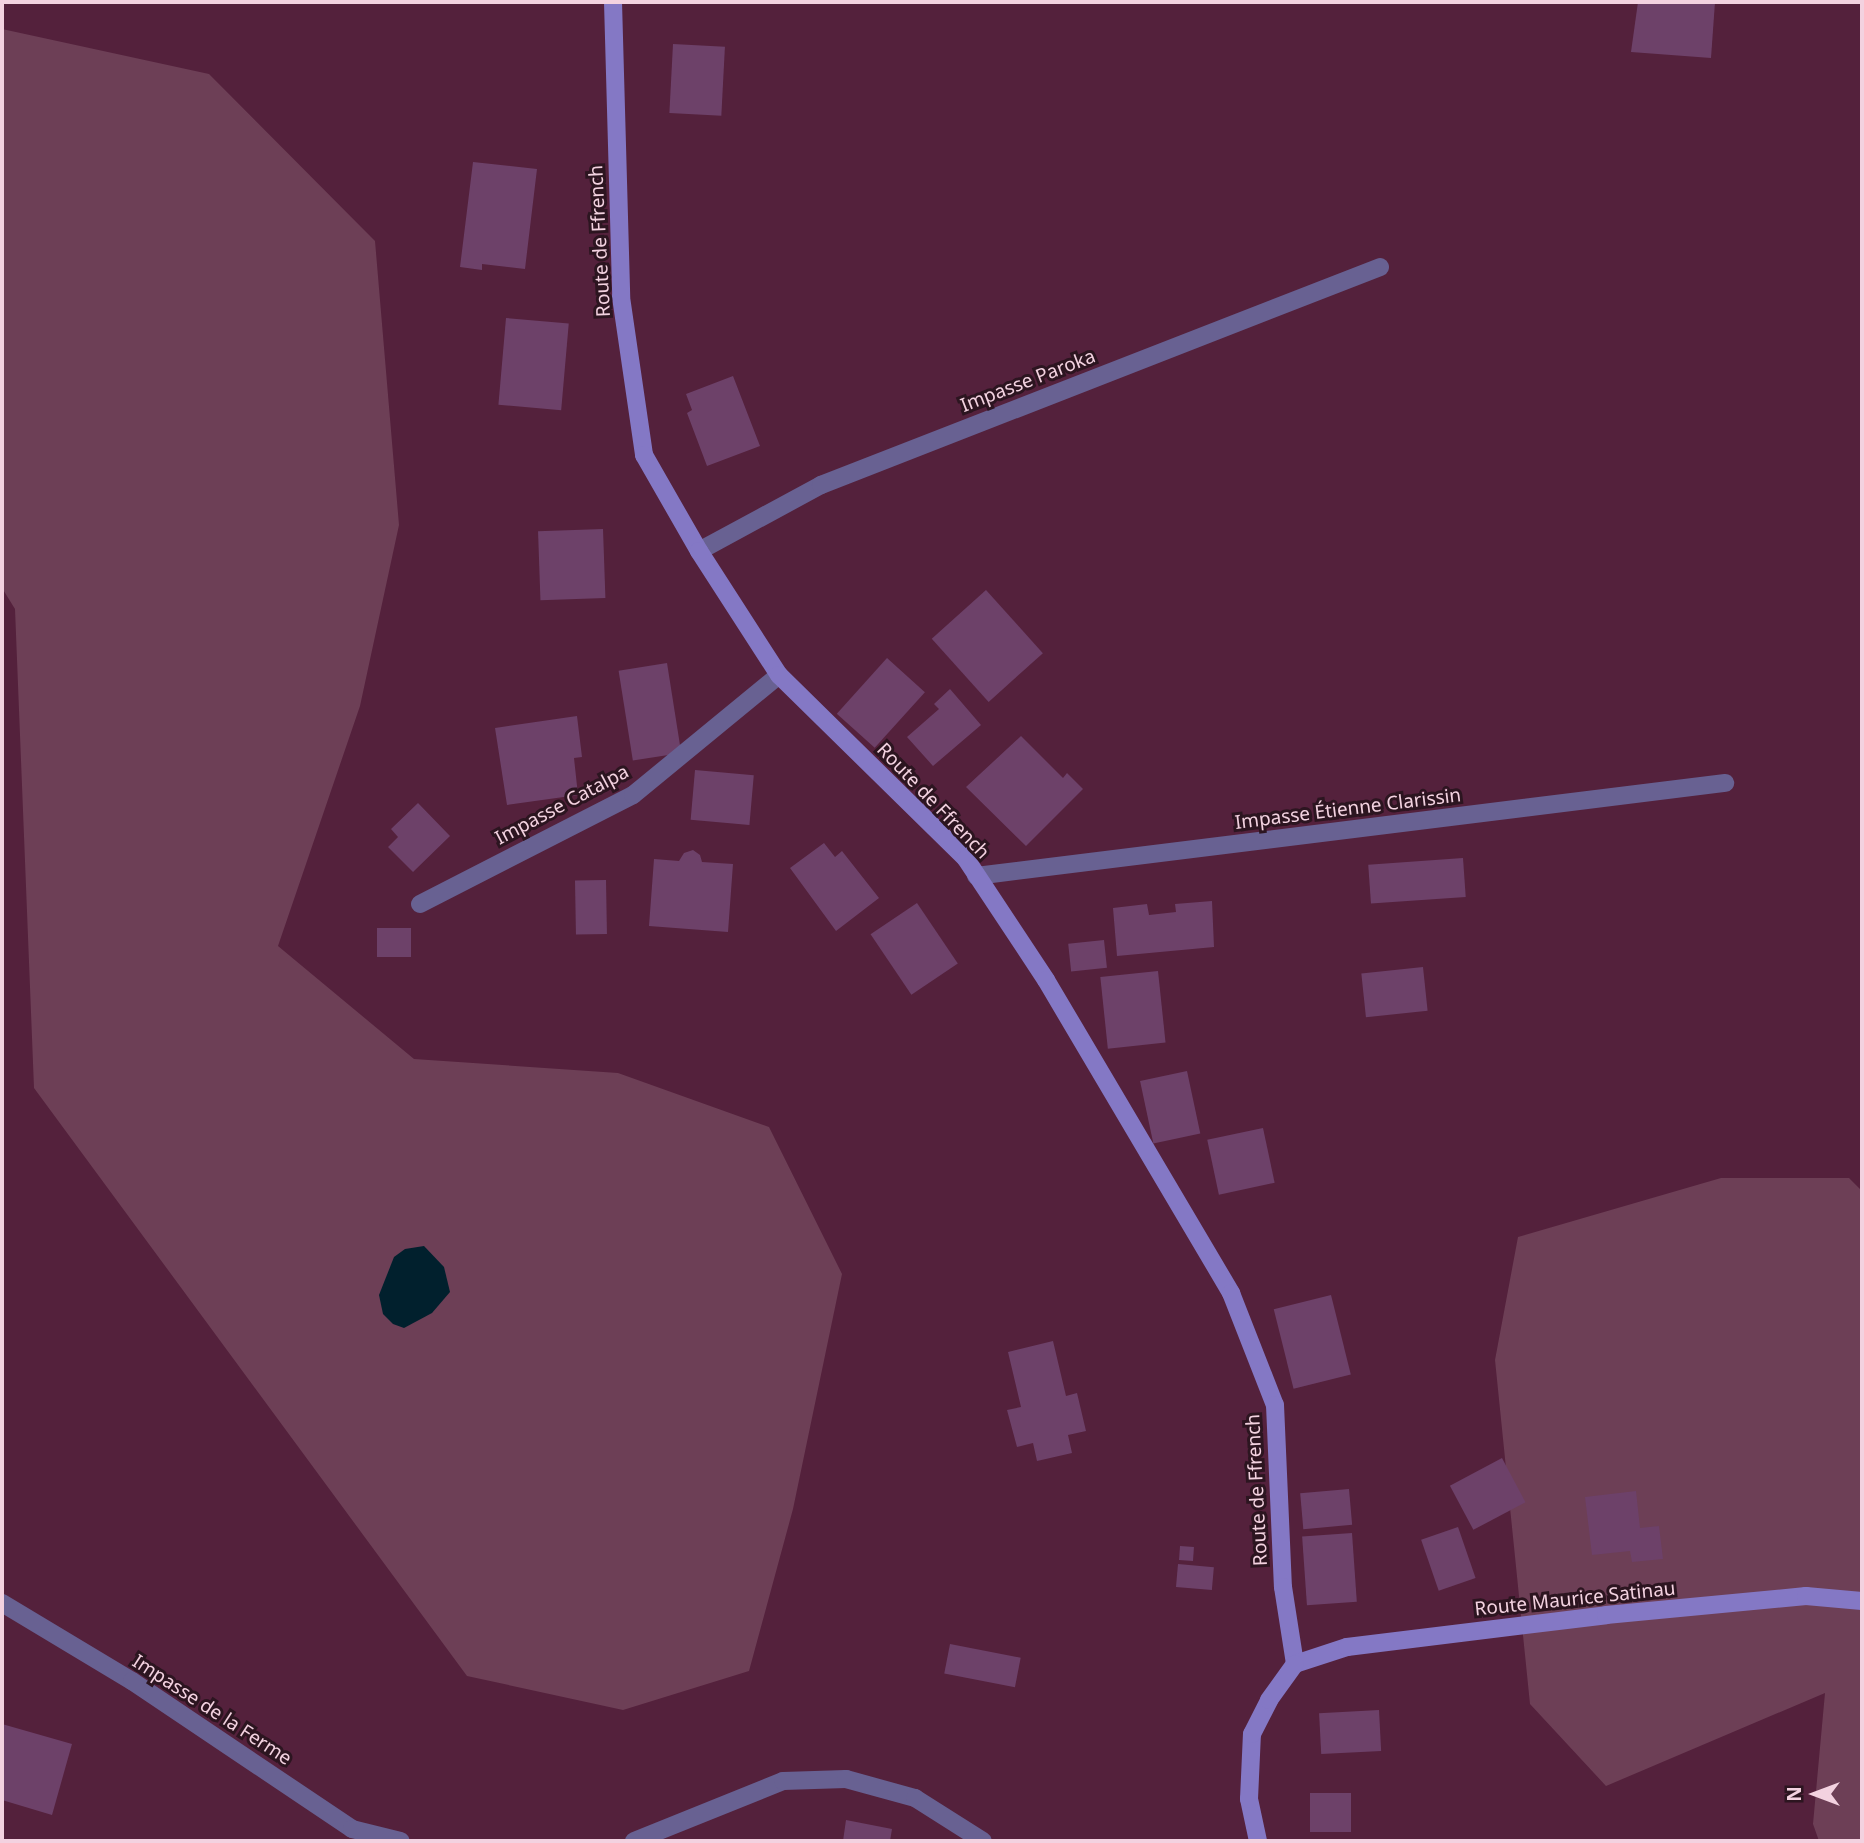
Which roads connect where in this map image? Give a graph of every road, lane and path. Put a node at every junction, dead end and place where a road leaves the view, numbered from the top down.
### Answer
1 (613, 2) edge
2 (1380, 267) dead end
3 (699, 551) junction
4 (779, 675) junction
5 (1725, 783) dead end
6 (976, 876) junction
7 (420, 904) dead end
8 (1862, 1601) edge
9 (2, 1604) edge
10 (1295, 1664) junction
11 (401, 1841) edge
12 (634, 1841) edge
13 (984, 1841) edge
14 (1258, 1841) edge

1 - 3 main road, Route de Ffrench
2 - 3 street, Impasse Paroka
3 - 4 main road, Route de Ffrench
4 - 6 main road, Route de Ffrench
4 - 7 street, Impasse Catalpa
5 - 6 street, Impasse Étienne Clarissin
6 - 10 main road, Route de Ffrench
8 - 10 main road, Route Maurice Satinau
9 - 11 street, Impasse de la Ferme
10 - 14 main road
12 - 13 street

